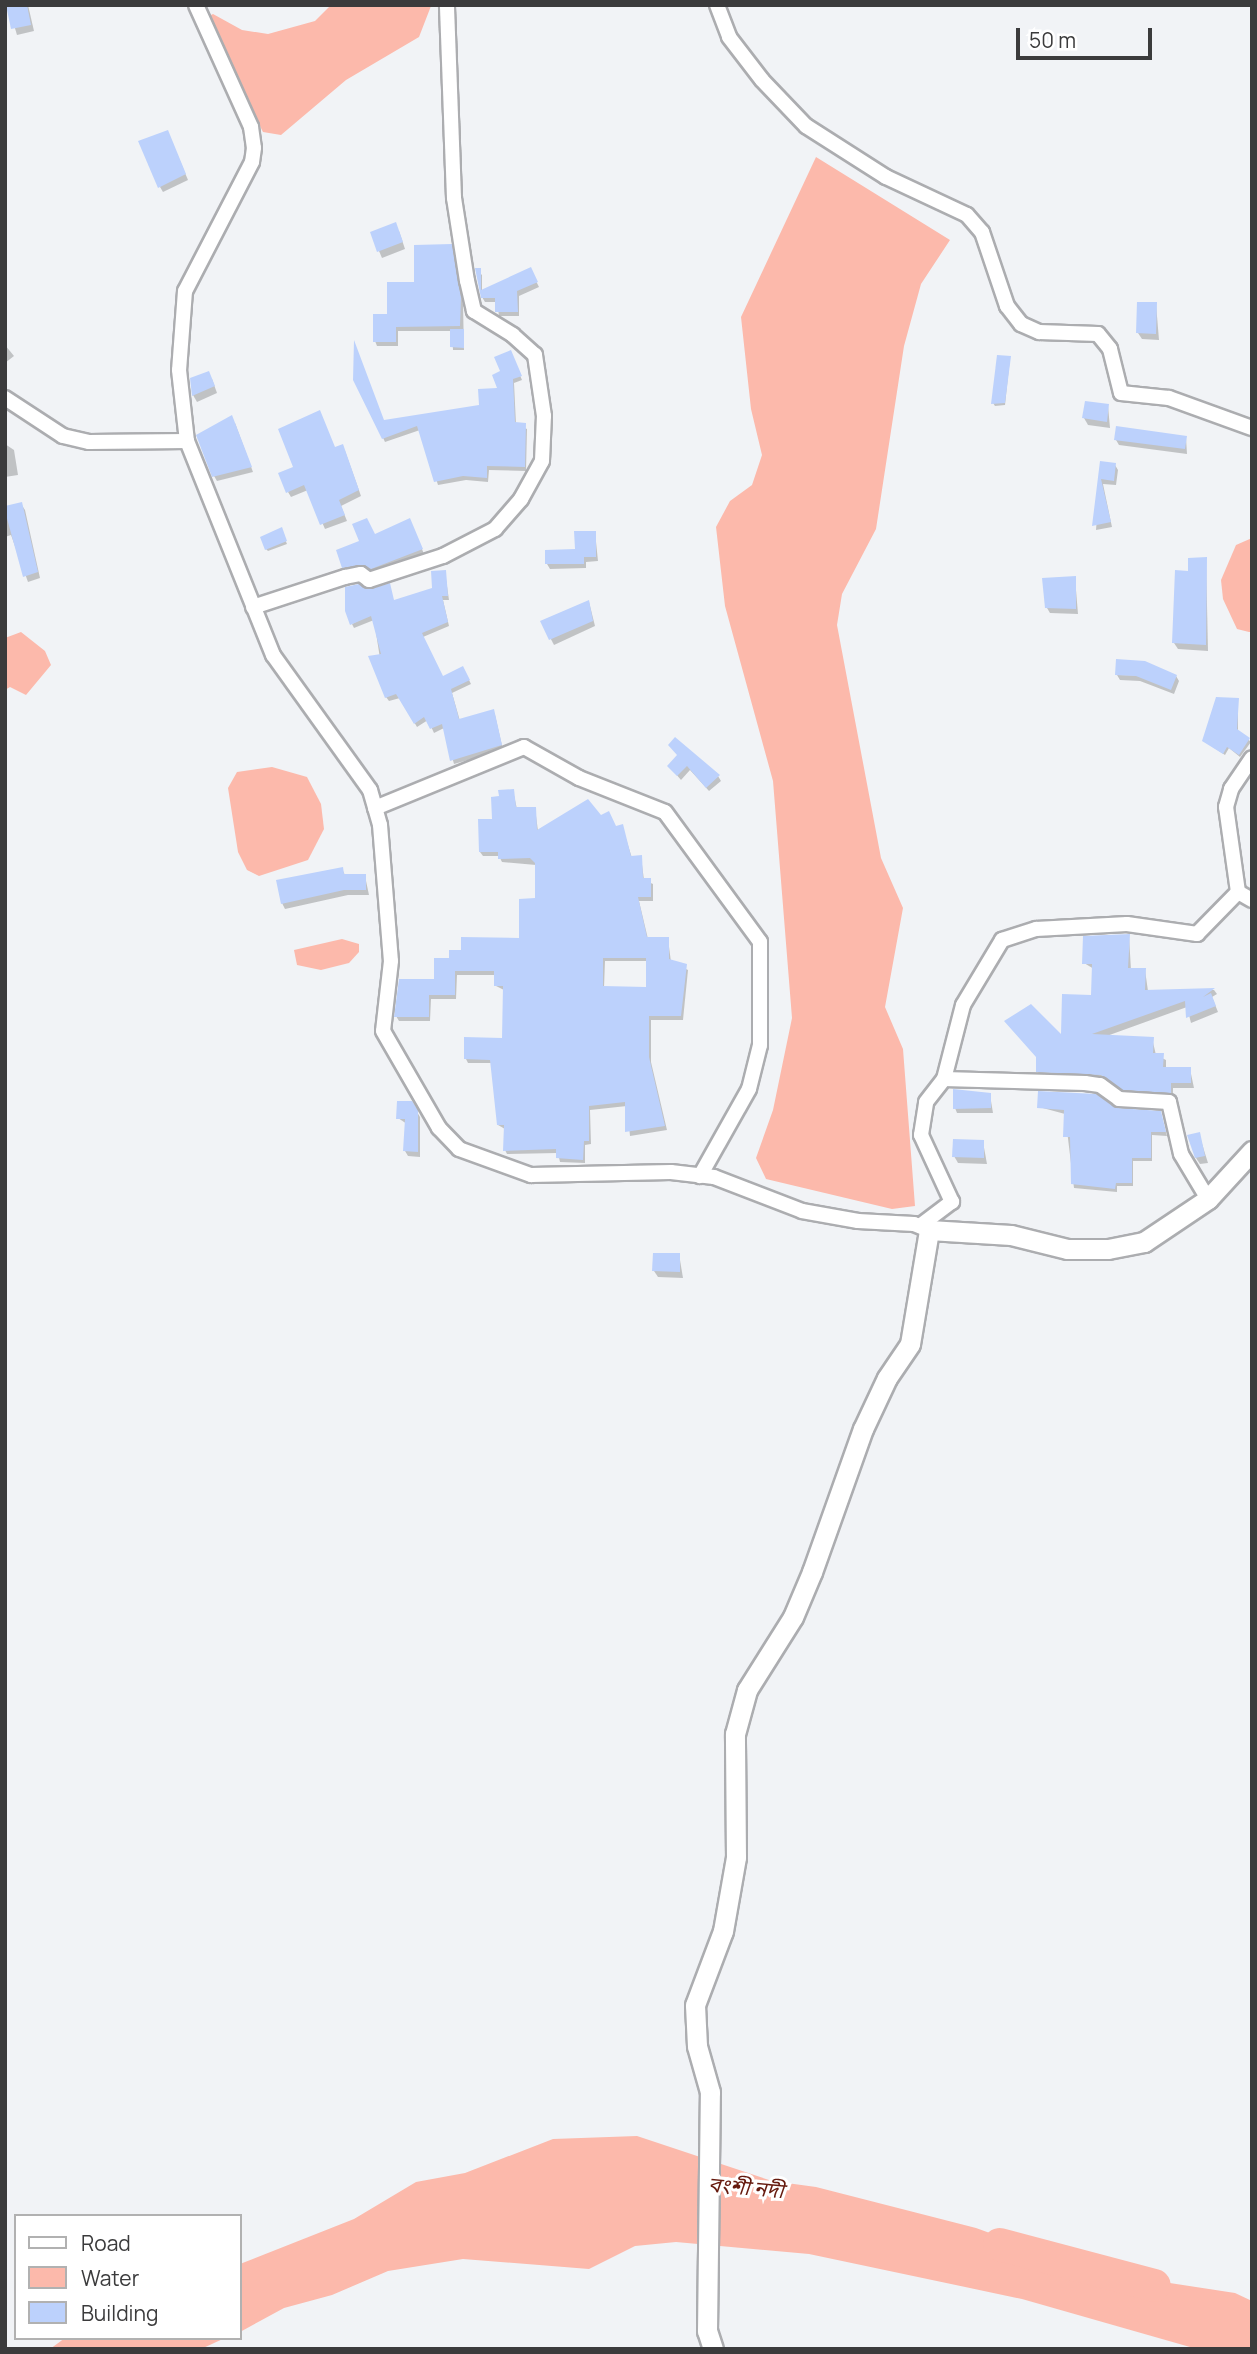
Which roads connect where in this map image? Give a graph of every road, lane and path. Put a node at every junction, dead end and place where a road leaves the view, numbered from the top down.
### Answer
1 (196, 5) edge
2 (447, 5) edge
3 (717, 5) edge
4 (5, 398) edge
5 (1252, 428) edge
6 (187, 441) junction
7 (253, 607) junction
8 (1252, 758) edge
9 (375, 808) junction
10 (1238, 892) junction
11 (1252, 900) edge
12 (943, 1079) junction
13 (1252, 1151) edge
14 (700, 1176) junction
15 (1208, 1199) junction
16 (925, 1227) junction
17 (710, 2340) edge

1 - 6 street
2 - 7 street
3 - 5 street
4 - 6 street
6 - 7 street
7 - 9 street
8 - 10 street
9 - 14 street
9 - 14 street
10 - 11 street
10 - 12 street
12 - 15 street
12 - 16 street
13 - 15 street
14 - 16 street
15 - 16 street
16 - 17 street

